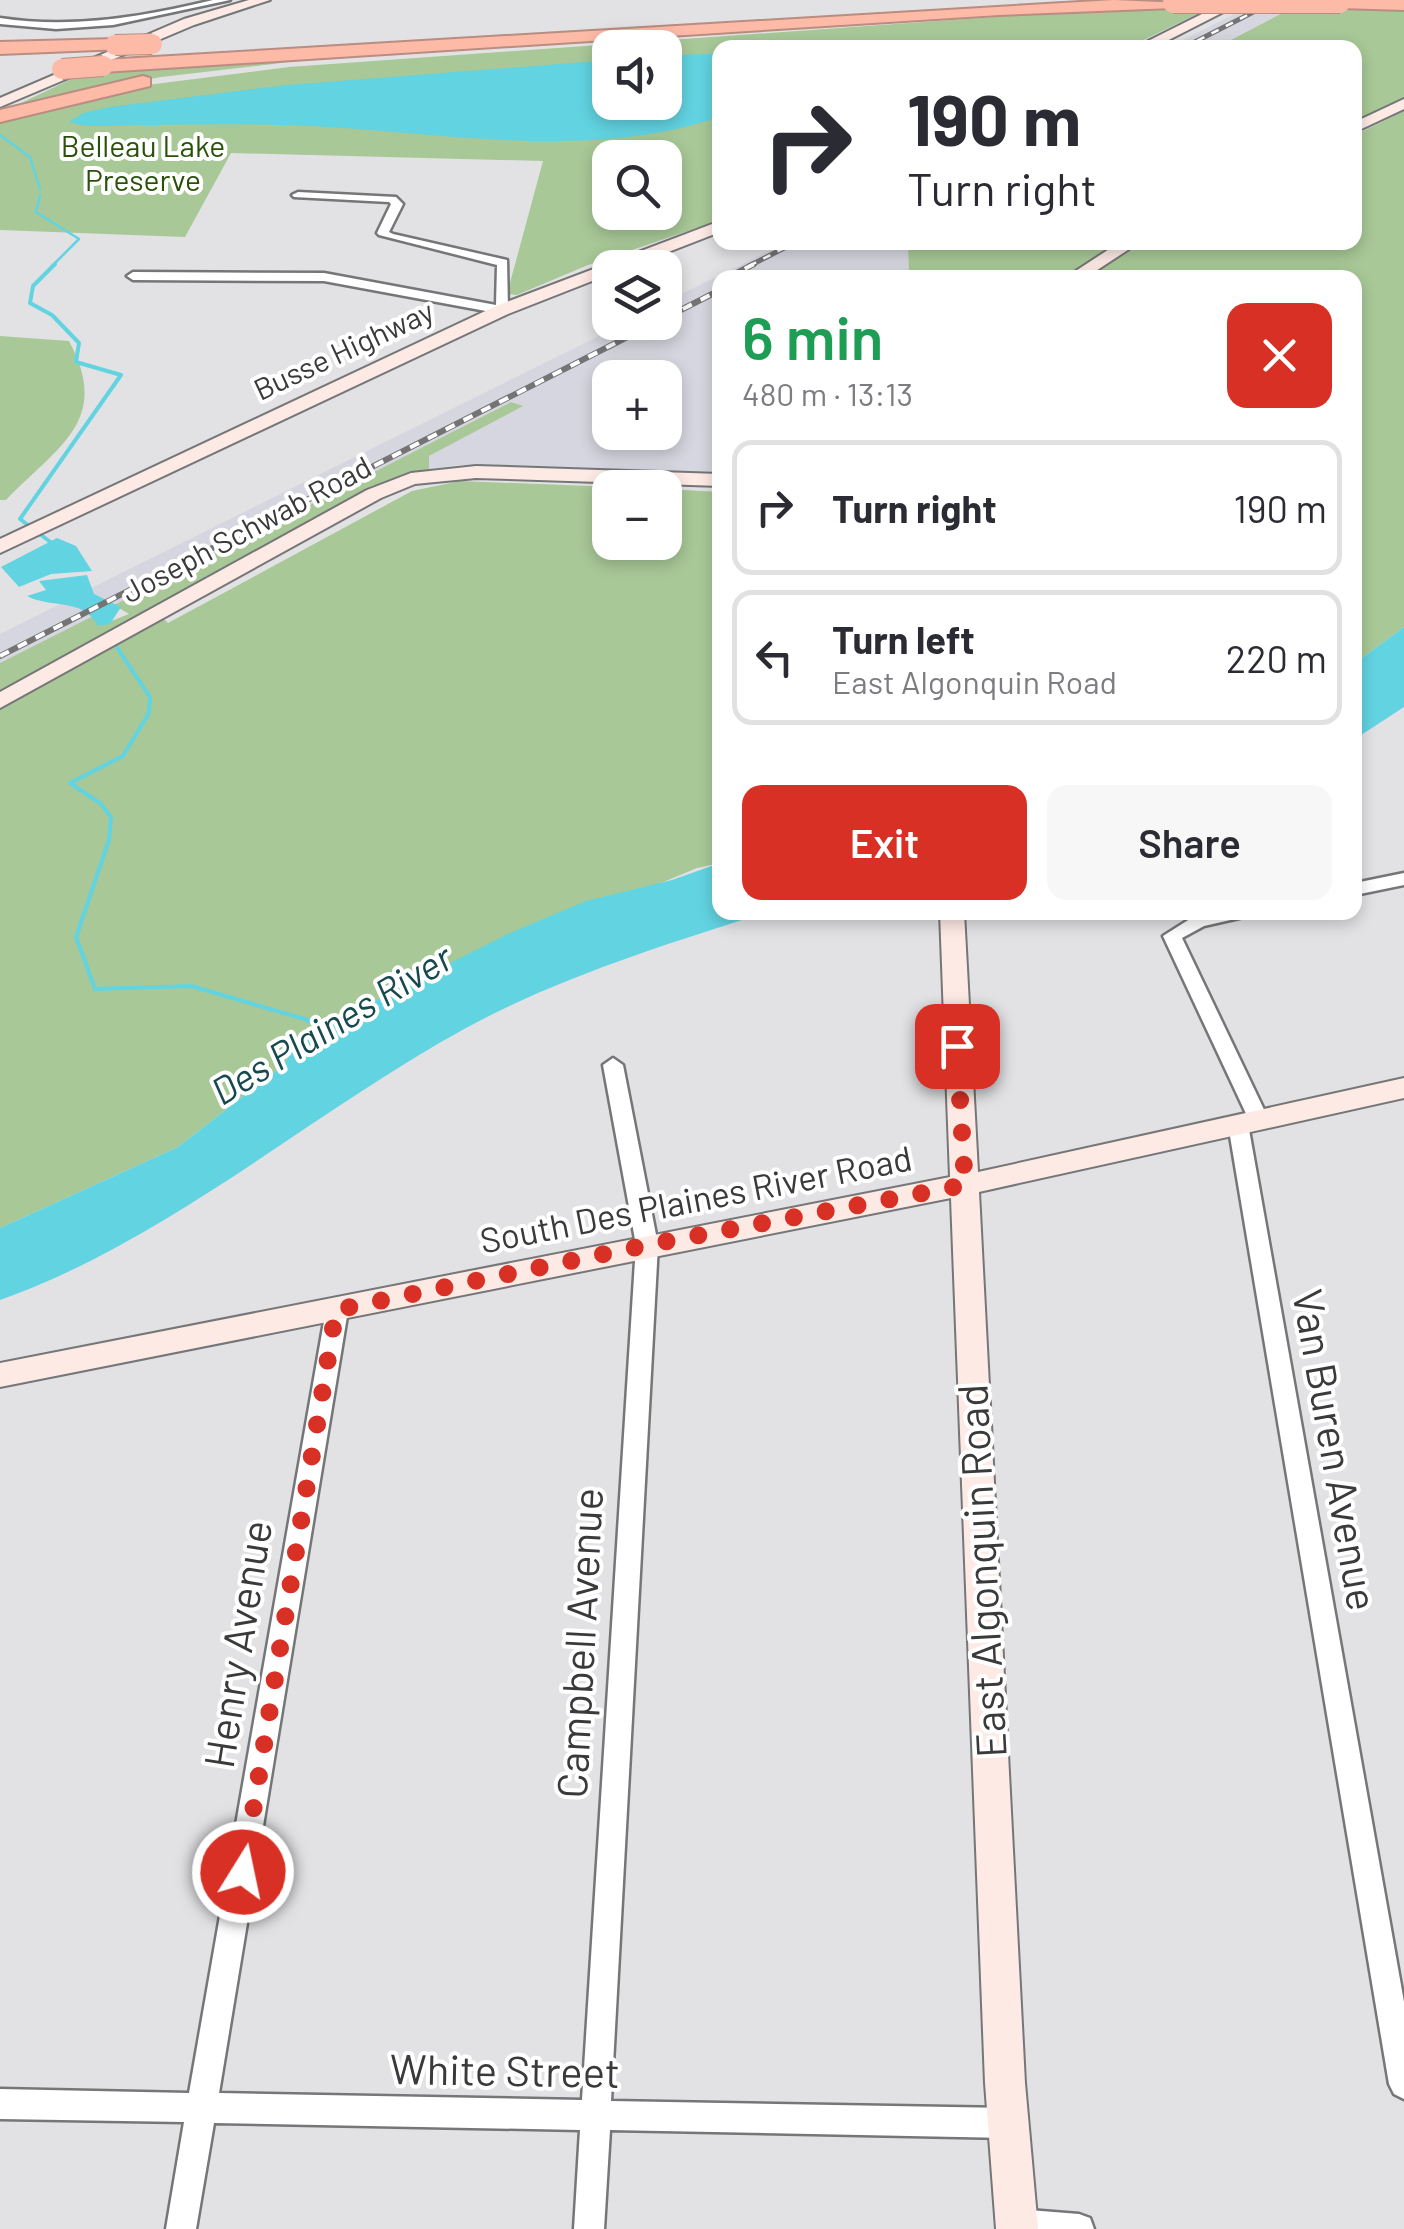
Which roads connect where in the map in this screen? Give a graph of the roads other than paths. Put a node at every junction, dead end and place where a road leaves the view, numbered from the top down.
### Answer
1 (225, 0) edge
2 (263, 0) edge
3 (974, 0) edge
4 (1240, 0) edge
5 (1404, 4) edge
6 (156, 14) junction
7 (886, 17) junction
8 (0, 21) edge
9 (189, 22) junction
10 (1158, 40) edge
11 (134, 47) junction
12 (0, 48) edge
13 (99, 60) junction
14 (8, 66) edge
15 (1404, 103) edge
16 (0, 104) edge
17 (0, 116) edge
18 (1362, 124) edge
19 (298, 195) dead end
20 (712, 229) edge
21 (1119, 250) edge
22 (1087, 270) edge
23 (134, 276) dead end
24 (502, 310) junction
25 (712, 480) edge
26 (0, 547) edge
27 (0, 700) edge
28 (1404, 879) edge
29 (1362, 888) edge
30 (952, 920) edge
31 (1208, 920) edge
32 (613, 1065) dead end
33 (1404, 1088) edge
34 (1248, 1122) junction
35 (965, 1185) junction
36 (647, 1245) junction
37 (336, 1310) junction
38 (0, 1375) edge
39 (1404, 2084) edge
40 (0, 2104) edge
41 (204, 2106) junction
42 (595, 2116) junction
43 (1008, 2123) junction
44 (1016, 2227) edge
45 (181, 2229) edge
46 (589, 2229) edge
47 (1079, 2229) edge

1 - 6 street
2 - 9 main road
3 - 11 highway
4 - 10 main road
5 - 7 highway, bridge
6 - 8 street
6 - 9 street
7 - 13 highway
7 - 17 highway
9 - 16 main road
11 - 12 highway
11 - 13 highway
13 - 14 highway
13 - 14 highway, bridge
15 - 18 main road
19 - 24 street
20 - 24 main road, Busse Highway
21 - 22 main road
23 - 24 street
24 - 26 main road, Busse Highway
25 - 27 main road, Joseph Schwab Road
28 - 29 street
30 - 35 main road, East Algonquin Road
31 - 34 street, Van Buren Avenue
32 - 36 street, Campbell Avenue
33 - 34 main road, South Des Plaines River Road
34 - 35 main road, South Des Plaines River Road
34 - 39 street, Van Buren Avenue
35 - 36 main road, South Des Plaines River Road
35 - 43 main road, East Algonquin Road
36 - 37 main road, South Des Plaines River Road
36 - 42 street, Campbell Avenue
37 - 38 main road, South Des Plaines River Road
37 - 41 street, Henry Avenue
40 - 41 street, White Street
41 - 42 street, White Street
41 - 45 street, Henry Avenue
42 - 43 street, White Street
42 - 46 street, Campbell Avenue
43 - 44 main road, East Algonquin Road
44 - 47 street

